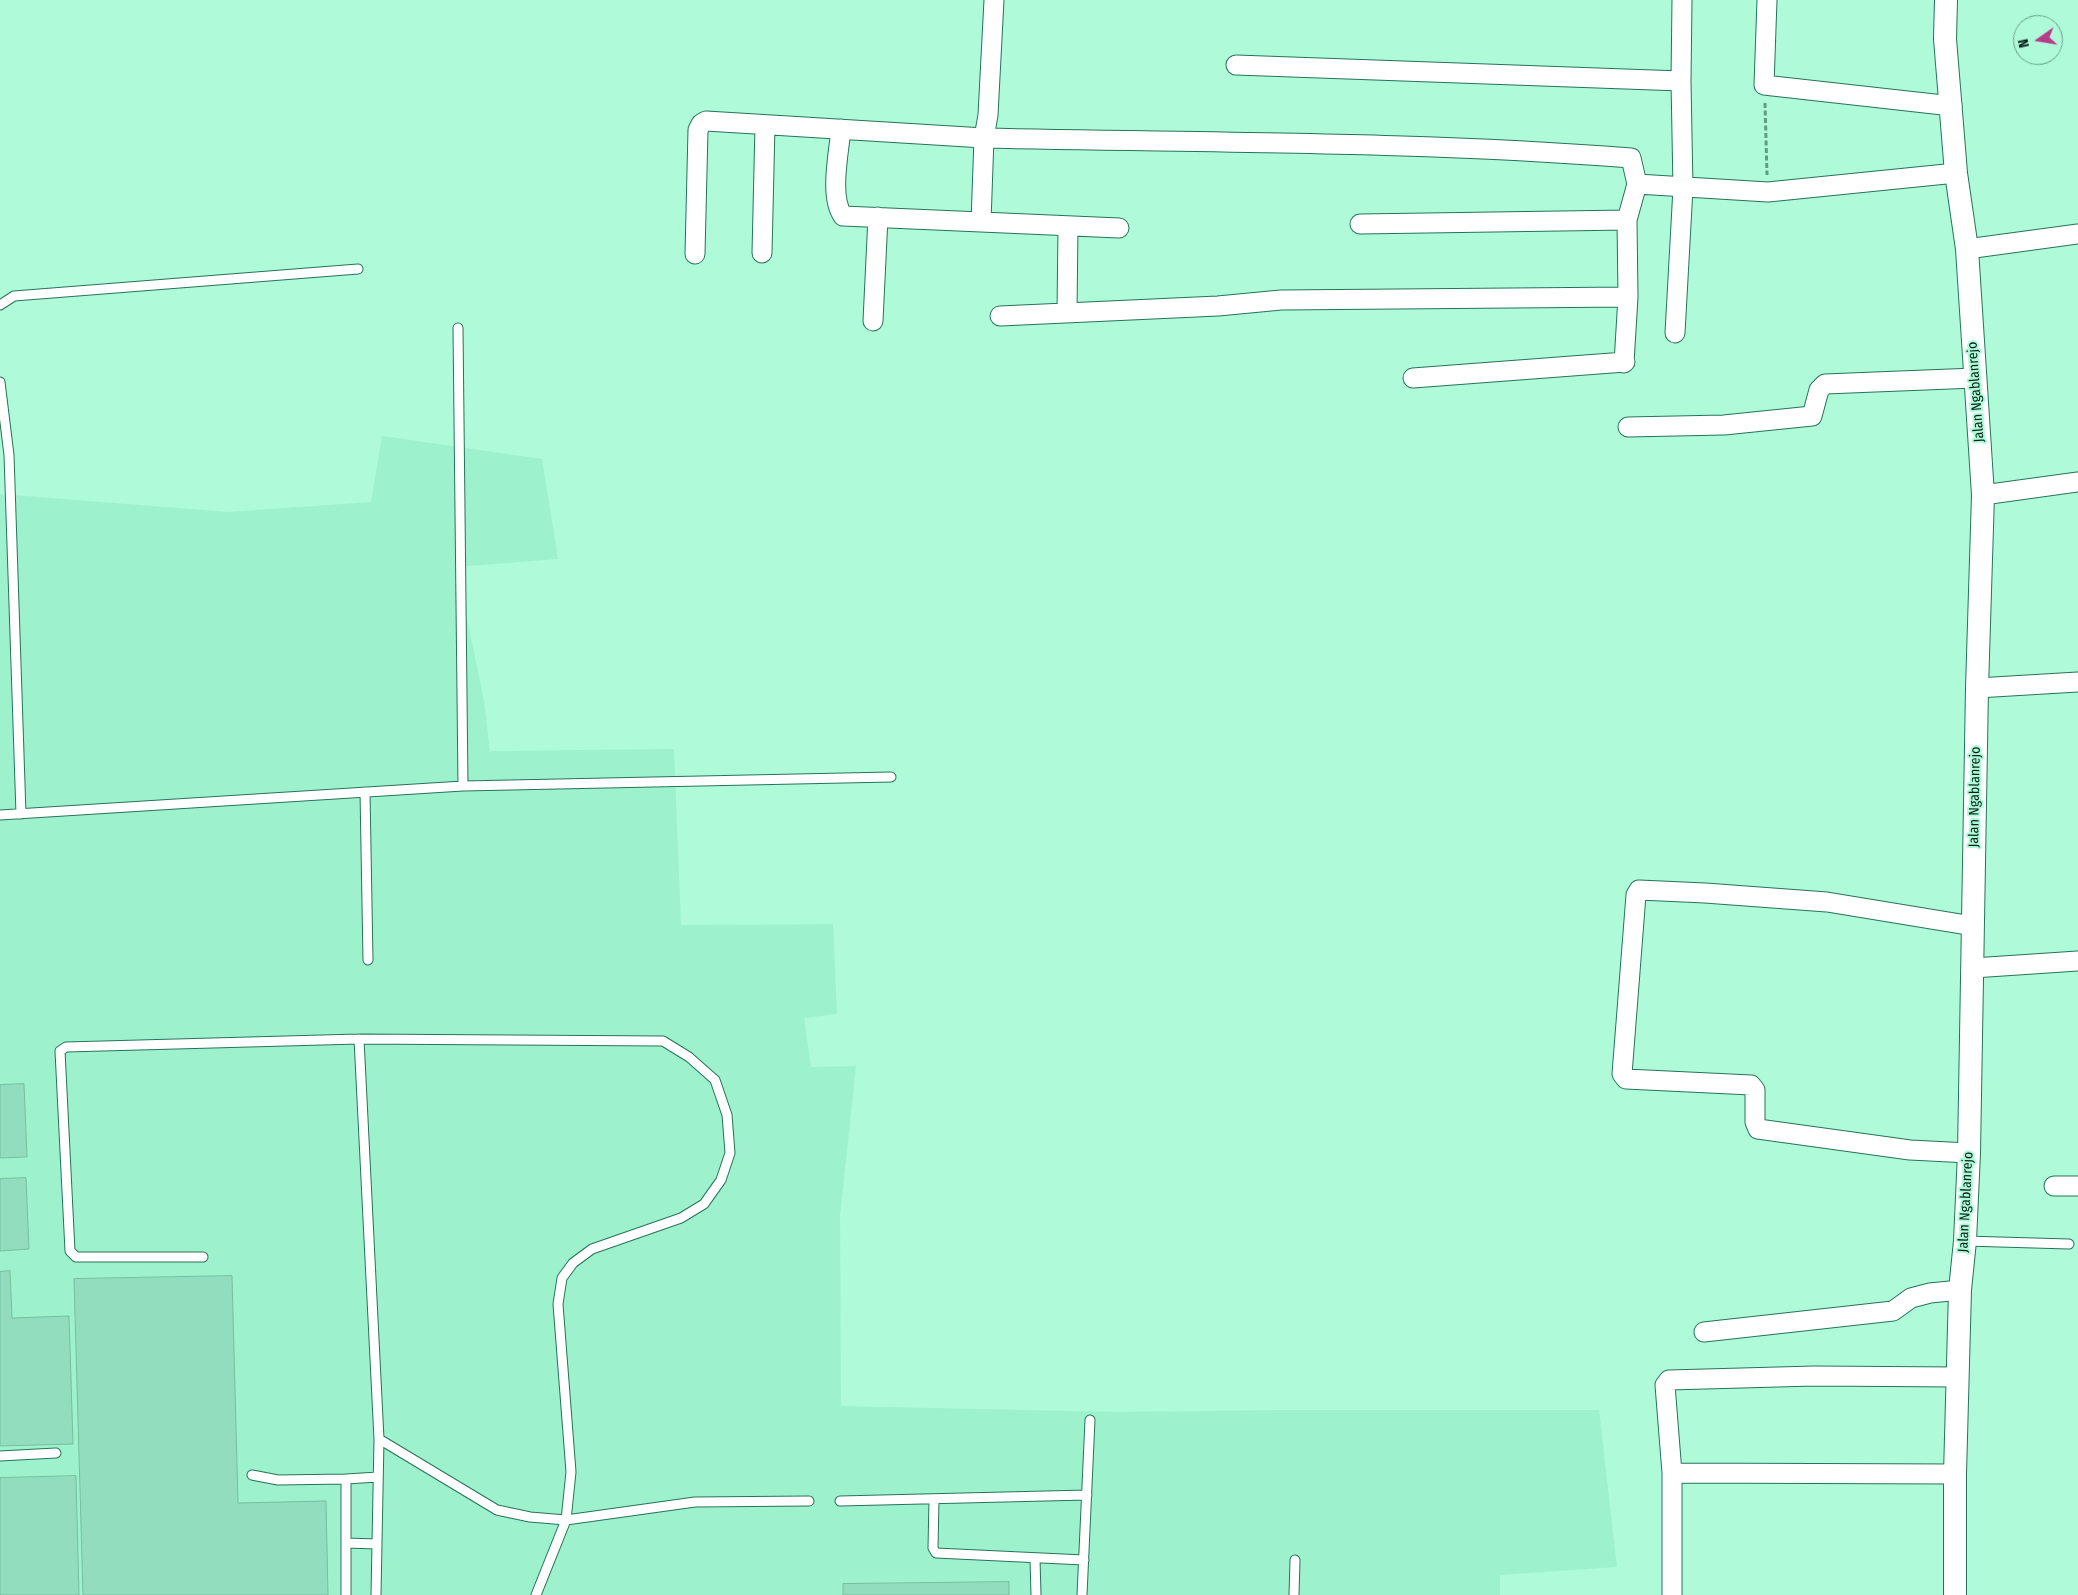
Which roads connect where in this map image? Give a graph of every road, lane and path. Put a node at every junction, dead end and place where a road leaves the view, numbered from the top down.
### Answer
1 (994, 0) edge
2 (1682, 0) edge
3 (1767, 0) edge
4 (1946, 0) edge
5 (1236, 65) dead end
6 (1681, 81) junction
7 (1764, 85) junction
8 (1952, 106) junction
9 (766, 125) junction
10 (841, 130) junction
11 (984, 138) junction
12 (1956, 173) junction
13 (1637, 184) junction
14 (1683, 188) junction
15 (1768, 192) junction
16 (878, 217) junction
17 (1627, 220) junction
18 (982, 222) junction
19 (1360, 224) dead end
20 (1068, 226) junction
21 (1119, 228) dead end
22 (2078, 234) edge
23 (1967, 249) junction
24 (695, 254) dead end
25 (762, 254) dead end
26 (358, 269) dead end
27 (1628, 297) junction
28 (0, 305) edge
29 (1067, 313) junction
30 (1000, 316) dead end
31 (874, 321) dead end
32 (458, 328) dead end
33 (1675, 333) dead end
34 (1413, 378) dead end
35 (1975, 378) junction
36 (0, 382) edge
37 (1628, 426) dead end
38 (2078, 482) edge
39 (1983, 495) junction
40 (2078, 682) edge
41 (1977, 688) junction
42 (891, 778) dead end
43 (463, 786) junction
44 (366, 792) junction
45 (21, 814) junction
46 (0, 815) edge
47 (1973, 926) junction
48 (368, 960) dead end
49 (2078, 961) edge
50 (1973, 968) junction
51 (359, 1039) junction
52 (1969, 1153) junction
53 (2054, 1186) dead end
54 (2078, 1186) edge
55 (1965, 1241) junction
56 (2069, 1244) dead end
57 (203, 1257) dead end
58 (1960, 1290) junction
59 (1704, 1332) dead end
60 (1958, 1377) junction
61 (1090, 1420) dead end
62 (379, 1439) junction
63 (56, 1453) dead end
64 (0, 1456) edge
65 (1672, 1473) junction
66 (1955, 1474) junction
67 (252, 1475) dead end
68 (378, 1477) junction
69 (346, 1479) junction
70 (1087, 1494) junction
71 (934, 1499) junction
72 (809, 1501) dead end
73 (840, 1501) dead end
74 (566, 1520) junction
75 (346, 1543) junction
76 (377, 1544) junction
77 (1035, 1559) junction
78 (1084, 1560) junction
79 (1295, 1560) dead end
80 (346, 1595) edge
81 (376, 1595) edge
82 (536, 1595) edge
83 (1036, 1595) edge
84 (1082, 1595) edge
85 (1294, 1595) edge
86 (1672, 1595) edge
87 (1955, 1595) edge

1 - 11 street
2 - 6 street
3 - 7 street
4 - 8 street, Jalan Ngablanrejo
5 - 6 street
6 - 14 street
7 - 8 street
7 - 15 path
8 - 12 street, Jalan Ngablanrejo
9 - 10 street
9 - 24 street
9 - 25 street
10 - 11 street
10 - 16 street
11 - 13 street
11 - 18 street
12 - 15 street
12 - 23 street, Jalan Ngablanrejo
13 - 14 street
13 - 17 street
14 - 15 street
14 - 33 street
16 - 18 street
16 - 31 street
17 - 19 street
17 - 27 street
18 - 20 street
20 - 21 street
20 - 29 street
22 - 23 street
23 - 35 street, Jalan Ngablanrejo
26 - 28 lane
27 - 29 street
27 - 34 street
29 - 30 street
32 - 43 lane
35 - 37 street
35 - 39 street, Jalan Ngablanrejo
36 - 45 lane
38 - 39 street
39 - 41 street, Jalan Ngablanrejo
40 - 41 street
41 - 47 street, Jalan Ngablanrejo
42 - 43 lane
43 - 44 lane
44 - 45 lane
44 - 48 lane
45 - 46 lane
47 - 50 street, Jalan Ngablanrejo
47 - 52 street
49 - 50 street
50 - 52 street, Jalan Ngablanrejo
51 - 57 lane
51 - 62 lane
51 - 74 lane
52 - 55 street, Jalan Ngablanrejo
53 - 54 street
55 - 56 lane
55 - 58 street, Jalan Ngablanrejo
58 - 59 street
58 - 60 street, Jalan Ngablanrejo
60 - 65 street
60 - 66 street, Jalan Ngablanrejo
61 - 70 lane
62 - 68 lane
62 - 74 lane
63 - 64 lane
65 - 66 street
65 - 86 street
66 - 87 street, Jalan Ngablanrejo
67 - 69 lane
68 - 69 lane
68 - 76 lane
69 - 75 lane
70 - 71 lane
70 - 78 lane
71 - 73 lane
71 - 77 lane
72 - 74 lane
74 - 82 lane
75 - 76 lane
75 - 80 lane
76 - 81 lane
77 - 78 lane
77 - 83 lane
78 - 84 lane
79 - 85 lane

